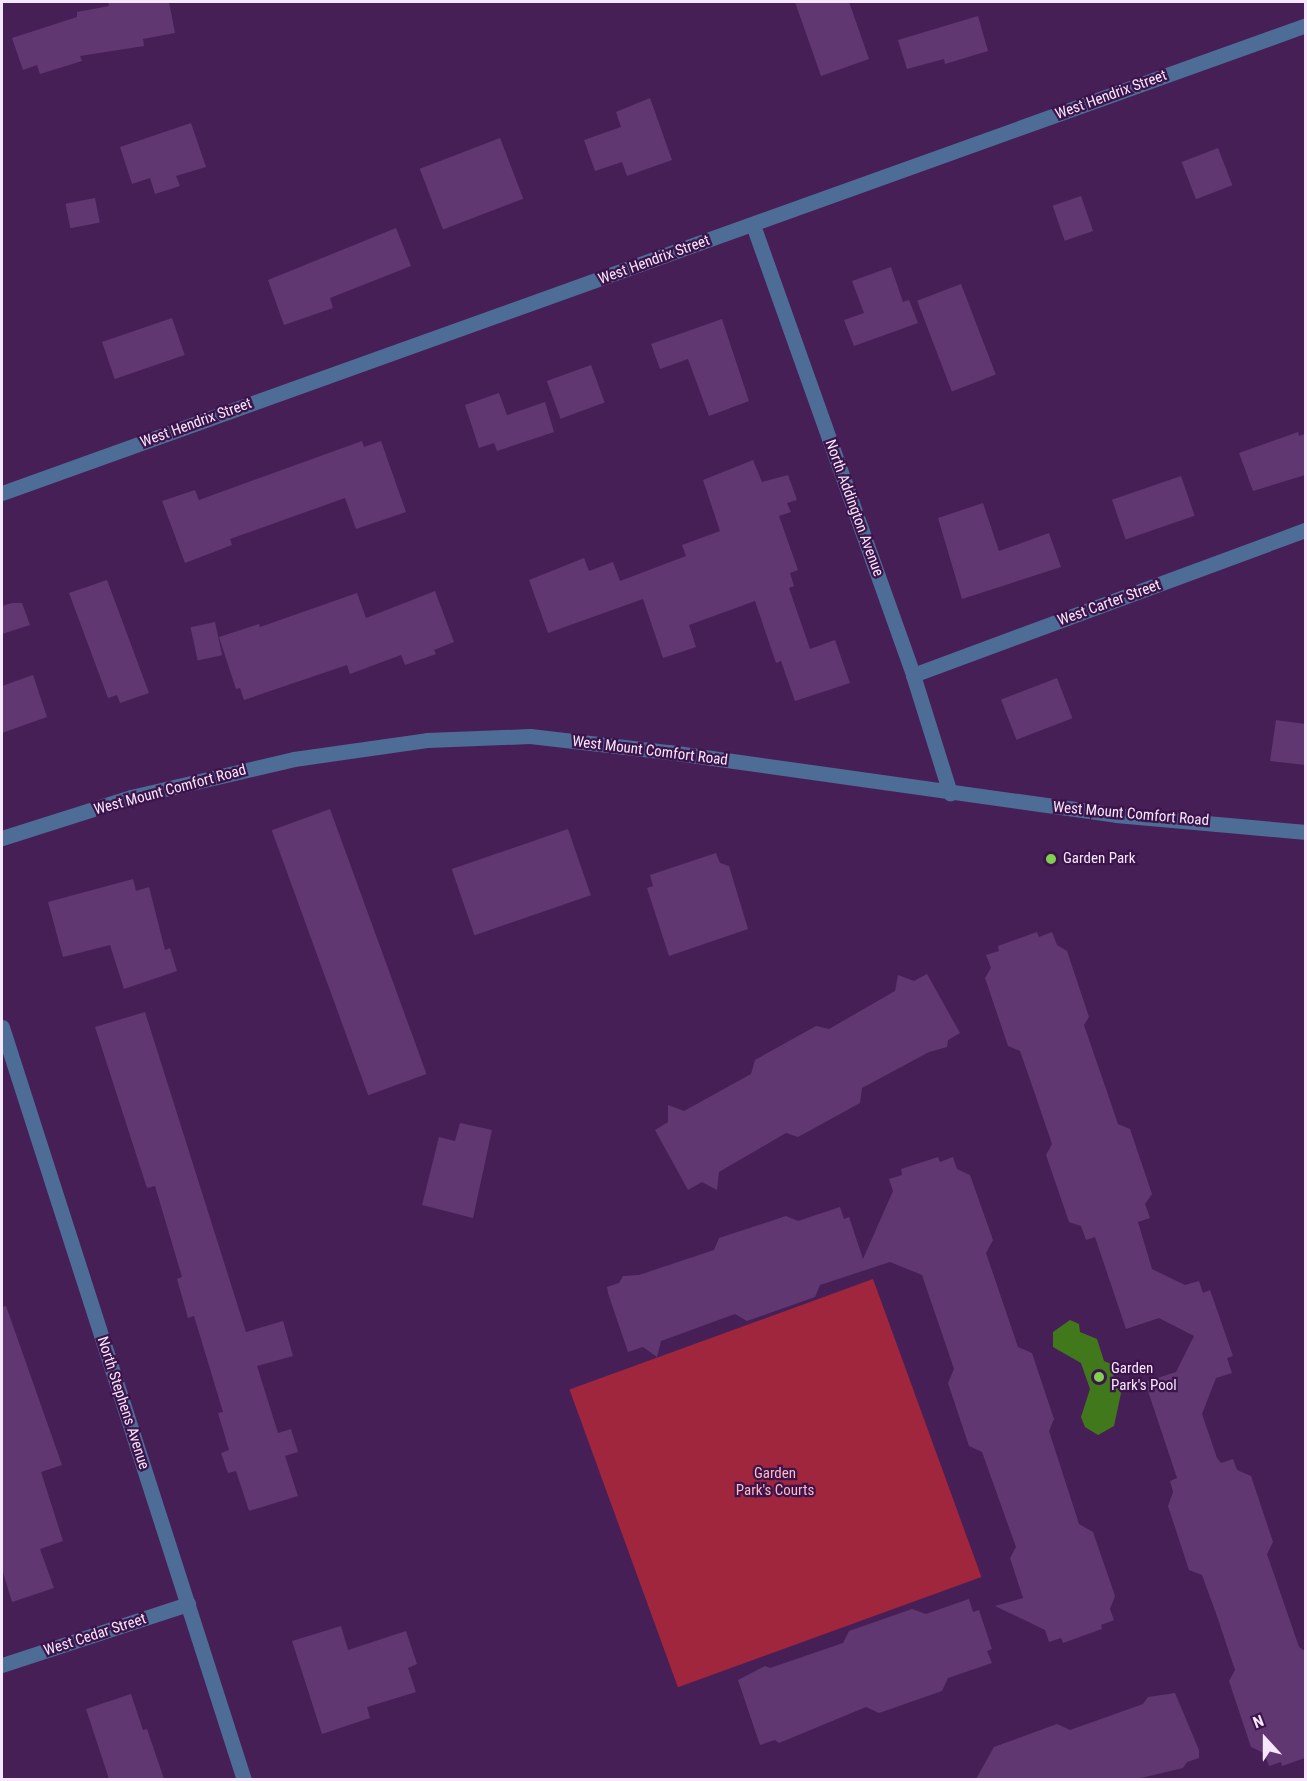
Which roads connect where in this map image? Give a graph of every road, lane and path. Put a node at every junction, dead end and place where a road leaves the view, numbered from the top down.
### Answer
1 (1305, 24) edge
2 (753, 225) junction
3 (2, 493) edge
4 (1305, 530) edge
5 (913, 675) junction
6 (950, 793) junction
7 (1305, 832) edge
8 (2, 838) edge
9 (2, 1027) edge
10 (188, 1604) junction
11 (2, 1665) edge
12 (243, 1779) edge

1 - 2 street, West Hendrix Street
2 - 3 street, West Hendrix Street
2 - 5 street, North Addington Avenue
4 - 5 street, West Carter Street
5 - 6 street, North Addington Avenue
6 - 7 street, West Mount Comfort Road
6 - 8 street, West Mount Comfort Road
9 - 10 street, North Stephens Avenue
10 - 11 street, West Cedar Street
10 - 12 street, North Stephens Avenue

